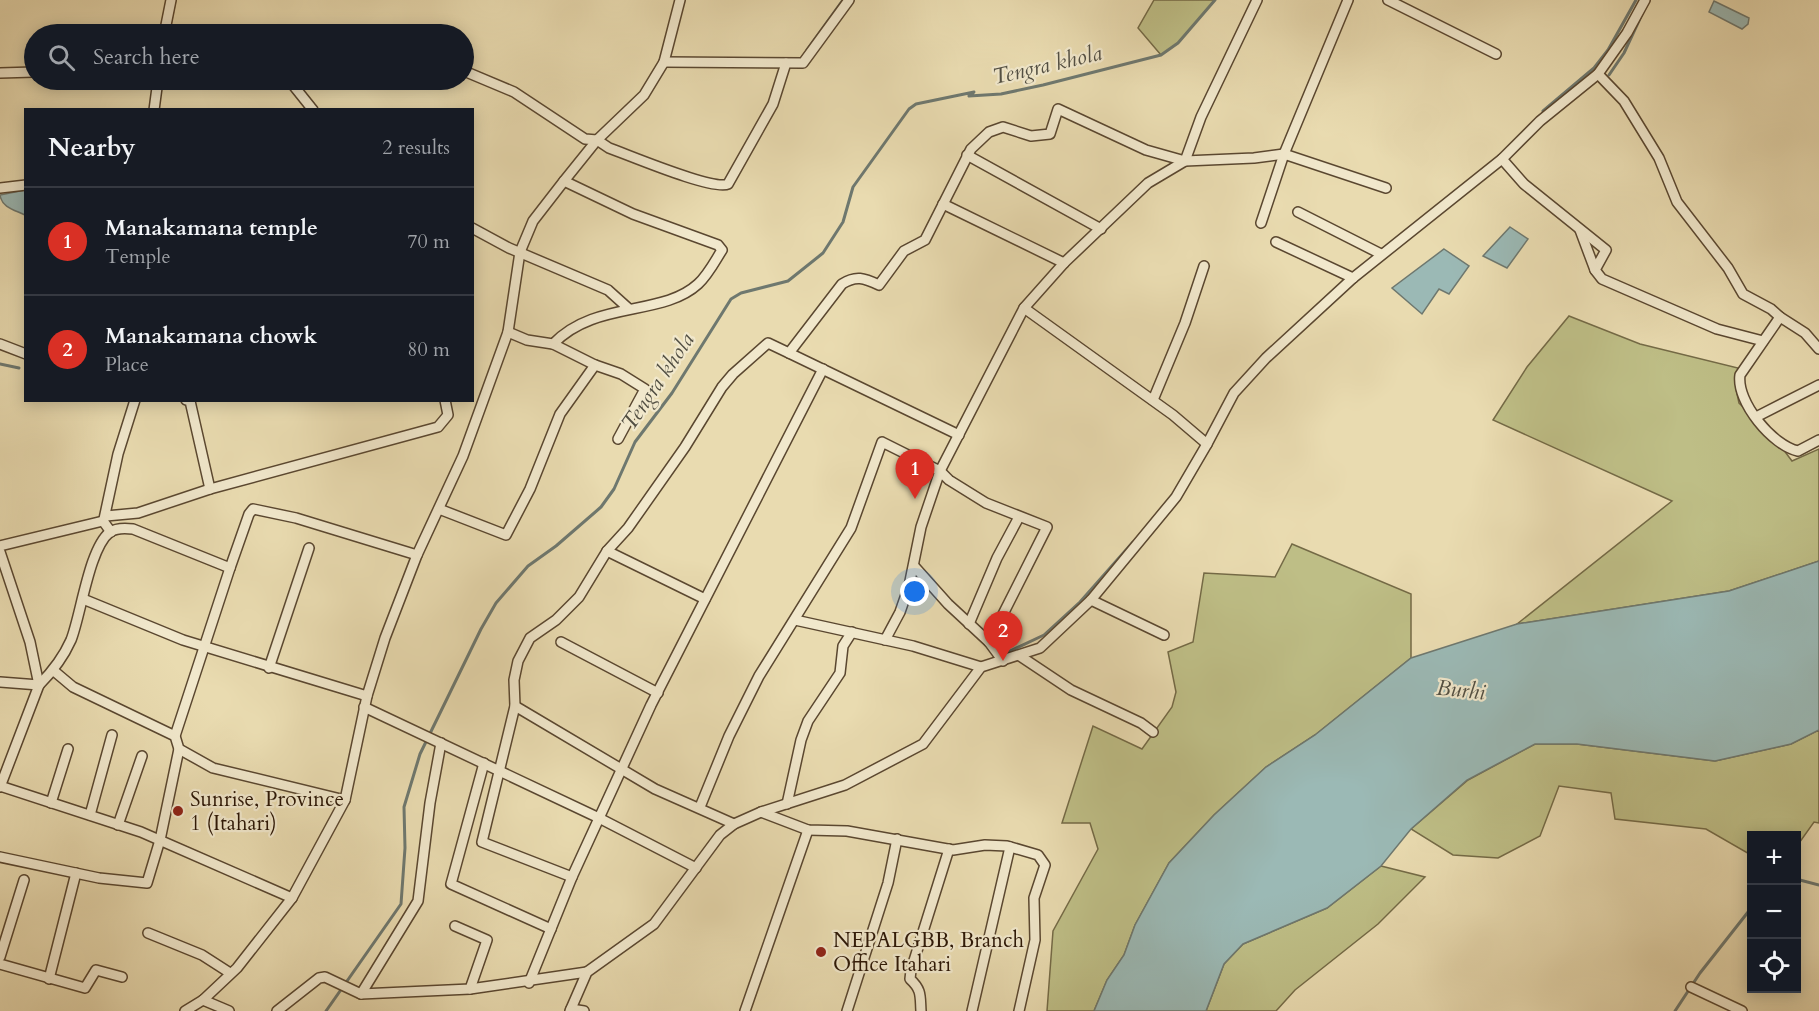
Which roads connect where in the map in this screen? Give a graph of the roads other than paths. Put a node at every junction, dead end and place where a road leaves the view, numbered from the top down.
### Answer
1 (171, 0) edge
2 (680, 0) edge
3 (849, 0) edge
4 (1257, 0) edge
5 (1348, 0) edge
6 (1388, 0) edge
7 (1645, 0) edge
8 (166, 24) edge
9 (1496, 54) dead end
10 (664, 62) junction
11 (786, 63) junction
12 (24, 73) edge
13 (0, 74) edge
14 (1598, 74) junction
15 (474, 75) edge
16 (157, 90) edge
17 (297, 90) edge
18 (154, 108) edge
19 (311, 108) edge
20 (597, 140) junction
21 (1284, 154) junction
22 (967, 155) junction
23 (1502, 159) junction
24 (1185, 161) junction
25 (564, 181) junction
26 (24, 185) edge
27 (0, 188) edge
28 (1386, 188) dead end
29 (943, 204) junction
30 (1298, 212) dead end
31 (1260, 223) dead end
32 (474, 229) edge
33 (1101, 229) junction
34 (1580, 230) junction
35 (1275, 242) dead end
36 (520, 252) junction
37 (1382, 254) junction
38 (1064, 262) junction
39 (1204, 266) dead end
40 (1595, 270) junction
41 (1353, 278) junction
42 (628, 308) junction
43 (1024, 308) junction
44 (1780, 317) junction
45 (508, 332) junction
46 (1762, 341) junction
47 (0, 344) edge
48 (553, 344) junction
49 (1819, 350) edge
50 (789, 352) junction
51 (24, 353) edge
52 (595, 365) junction
53 (823, 369) junction
54 (1819, 385) edge
55 (1153, 400) junction
56 (134, 402) edge
57 (190, 402) edge
58 (445, 402) edge
59 (1756, 417) junction
60 (959, 435) junction
61 (618, 439) dead end
62 (1819, 440) edge
63 (1207, 444) junction
64 (940, 471) junction
65 (210, 489) junction
66 (439, 509) junction
67 (1019, 517) junction
68 (104, 519) junction
69 (111, 532) junction
70 (0, 546) edge
71 (309, 548) dead end
72 (607, 551) junction
73 (0, 552) edge
74 (417, 555) junction
75 (914, 566) junction
76 (230, 568) junction
77 (12, 585) junction
78 (0, 586) edge
79 (83, 599) junction
80 (705, 599) junction
81 (1091, 600) junction
82 (795, 620) junction
83 (969, 624) junction
84 (852, 632) junction
85 (1164, 635) dead end
86 (885, 640) junction
87 (561, 642) dead end
88 (989, 642) junction
89 (205, 647) junction
90 (1020, 656) junction
91 (1004, 661) junction
92 (981, 667) junction
93 (269, 668) junction
94 (54, 670) junction
95 (0, 682) edge
96 (39, 685) junction
97 (657, 693) junction
98 (367, 696) junction
99 (515, 706) junction
100 (364, 707) junction
101 (1153, 732) dead end
102 (112, 735) dead end
103 (174, 736) junction
104 (441, 743) junction
105 (68, 749) dead end
106 (179, 749) junction
107 (142, 756) dead end
108 (484, 763) junction
109 (621, 770) junction
110 (500, 771) junction
111 (2, 775) edge
112 (0, 787) edge
113 (345, 800) junction
114 (51, 802) junction
115 (787, 804) junction
116 (700, 807) junction
117 (761, 812) junction
118 (90, 815) junction
119 (599, 818) junction
120 (734, 824) junction
121 (118, 825) junction
122 (808, 830) junction
123 (897, 839) junction
124 (160, 840) junction
125 (1010, 848) junction
126 (949, 849) junction
127 (0, 857) edge
128 (696, 868) junction
129 (76, 873) junction
130 (572, 877) junction
131 (24, 880) dead end
132 (292, 898) junction
133 (455, 926) dead end
134 (551, 929) junction
135 (148, 933) dead end
136 (0, 957) edge
137 (0, 964) edge
138 (587, 972) junction
139 (230, 973) junction
140 (122, 977) dead end
141 (50, 979) junction
142 (529, 983) junction
143 (1691, 987) dead end
144 (470, 989) junction
145 (357, 992) junction
146 (202, 1000) junction
147 (921, 1007) edge
148 (571, 1010) edge
149 (185, 1011) edge
150 (229, 1011) edge
151 (277, 1011) edge
152 (584, 1011) edge
153 (745, 1011) edge
154 (848, 1011) edge
155 (914, 1011) edge
156 (972, 1011) edge
157 (1019, 1011) edge
158 (1742, 1011) edge

1 - 8 street
2 - 10 street
3 - 11 street
4 - 24 street
5 - 21 street
6 - 9 street
7 - 14 street
10 - 11 street
10 - 20 street
11 - 20 street
12 - 13 street
14 - 23 street
14 - 44 street
15 - 20 street
16 - 18 street
17 - 19 street
20 - 25 street
21 - 24 street
21 - 28 street
21 - 31 street
22 - 24 street
22 - 29 street
22 - 33 street
23 - 34 street
23 - 37 street
24 - 33 street
25 - 36 street
25 - 42 street
26 - 27 street
29 - 38 street
29 - 50 street
30 - 37 street
32 - 36 street
33 - 38 street
34 - 40 street
34 - 40 street
35 - 41 street
36 - 42 street
36 - 45 street
37 - 41 street
38 - 43 street
39 - 55 street
40 - 46 street
41 - 63 street
42 - 48 street
43 - 55 street
43 - 60 street
44 - 46 street
44 - 49 street
45 - 48 street
45 - 66 street
46 - 59 street
47 - 51 street
48 - 52 street
50 - 53 street
50 - 72 street
52 - 61 street
52 - 66 street
53 - 60 street
53 - 80 street
54 - 59 street
55 - 63 street
56 - 68 street
57 - 65 street
58 - 65 street
59 - 62 street
60 - 64 street
63 - 81 street
64 - 67 street
64 - 75 street
64 - 82 street
65 - 68 street
66 - 74 street
67 - 83 street
67 - 88 street
68 - 69 street
68 - 70 street
69 - 76 street
69 - 79 street
71 - 93 street
72 - 80 street
72 - 99 street
73 - 77 street
74 - 76 street
74 - 98 street
75 - 83 street
75 - 86 street
76 - 89 street
77 - 78 street
77 - 96 street
79 - 89 street
79 - 94 street
80 - 97 street
81 - 85 street
81 - 90 street
82 - 84 street
82 - 116 street
83 - 88 street
84 - 86 street
84 - 115 street
86 - 92 street
87 - 97 street
88 - 91 street
89 - 93 street
89 - 103 street
90 - 91 street
90 - 101 street
91 - 92 street
92 - 115 street
93 - 98 street
94 - 96 street
94 - 103 street
95 - 96 street
96 - 111 street
97 - 109 street
98 - 100 street
99 - 109 street
99 - 110 street
100 - 104 street
100 - 113 street
102 - 118 street
103 - 106 street
104 - 108 street
104 - 145 street
105 - 114 street
106 - 113 street
106 - 124 street
107 - 121 street
108 - 110 street
108 - 134 street
109 - 116 street
109 - 119 street
110 - 119 street
110 - 130 street
111 - 112 street
112 - 114 street
113 - 132 street
114 - 118 street
115 - 117 street
116 - 120 street
117 - 120 street
117 - 122 street
118 - 121 street
119 - 128 street
119 - 130 street
120 - 128 street
121 - 124 street
122 - 123 street
122 - 153 street
123 - 126 street
123 - 154 street
124 - 129 street
124 - 132 street
125 - 126 street
125 - 156 street
125 - 157 street
126 - 147 street
127 - 129 street
128 - 138 street
129 - 141 street
130 - 134 street
131 - 136 street
132 - 139 street
133 - 144 street
134 - 142 street
135 - 139 street
137 - 141 street
138 - 142 street
138 - 148 street
139 - 146 street
140 - 141 street
142 - 144 street
143 - 158 street
144 - 145 street
145 - 151 street
146 - 149 street
146 - 150 street
147 - 155 street
148 - 152 street

